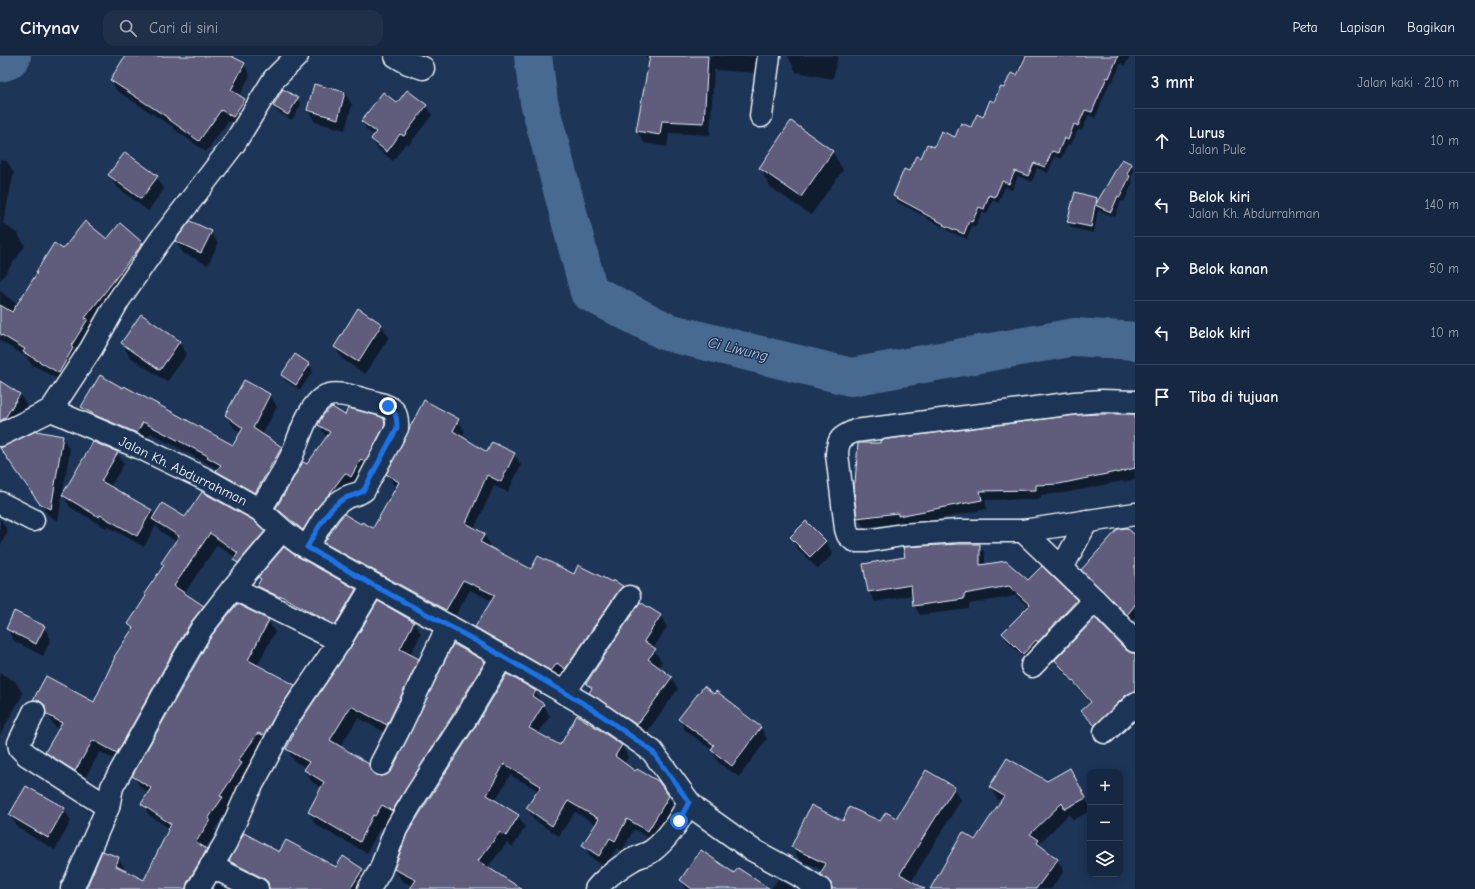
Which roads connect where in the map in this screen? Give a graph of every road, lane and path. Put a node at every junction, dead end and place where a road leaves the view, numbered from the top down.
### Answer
1 (297, 56) edge
2 (396, 56) edge
3 (769, 56) edge
4 (423, 68) dead end
5 (761, 116) dead end
6 (1135, 402) edge
7 (51, 410) junction
8 (0, 435) edge
9 (0, 503) edge
10 (260, 510) junction
11 (1135, 514) edge
12 (33, 520) dead end
13 (1087, 521) junction
14 (282, 530) junction
15 (1023, 531) junction
16 (307, 547) junction
17 (1062, 568) junction
18 (373, 585) junction
19 (233, 588) junction
20 (629, 597) dead end
21 (1096, 600) junction
22 (448, 626) junction
23 (1133, 633) edge
24 (340, 641) junction
25 (502, 657) junction
26 (1032, 666) dead end
27 (564, 693) junction
28 (1135, 704) edge
29 (34, 712) dead end
30 (1105, 732) dead end
31 (381, 764) dead end
32 (689, 802) junction
33 (108, 807) junction
34 (211, 866) junction
35 (72, 889) edge
36 (198, 889) edge
37 (257, 889) edge
38 (369, 889) edge
39 (596, 889) edge
40 (820, 889) edge

1 - 7 street
2 - 4 street
3 - 5 street
6 - 15 street
7 - 8 street
7 - 10 street, Jalan Kh. Abdurrahman
9 - 12 street
10 - 14 street, Jalan Kh. Abdurrahman
10 - 16 street
11 - 13 street
13 - 15 street
13 - 17 street
14 - 16 street, Jalan Kh. Abdurrahman
14 - 19 street
15 - 17 street
16 - 18 street, Jalan Kh. Abdurrahman
17 - 21 street
18 - 22 street, Jalan Kh. Abdurrahman
18 - 24 street
19 - 24 street
19 - 33 street
20 - 27 street
21 - 23 street
21 - 26 street
22 - 25 street, Jalan Kh. Abdurrahman
22 - 31 street
24 - 34 street
25 - 27 street, Jalan Kh. Abdurrahman
25 - 38 street
27 - 32 street, Jalan Kh. Abdurrahman
28 - 30 street
29 - 33 street
32 - 39 street
32 - 40 street, Jalan Kh. Abdurrahman
33 - 35 street
34 - 36 street
34 - 37 street

